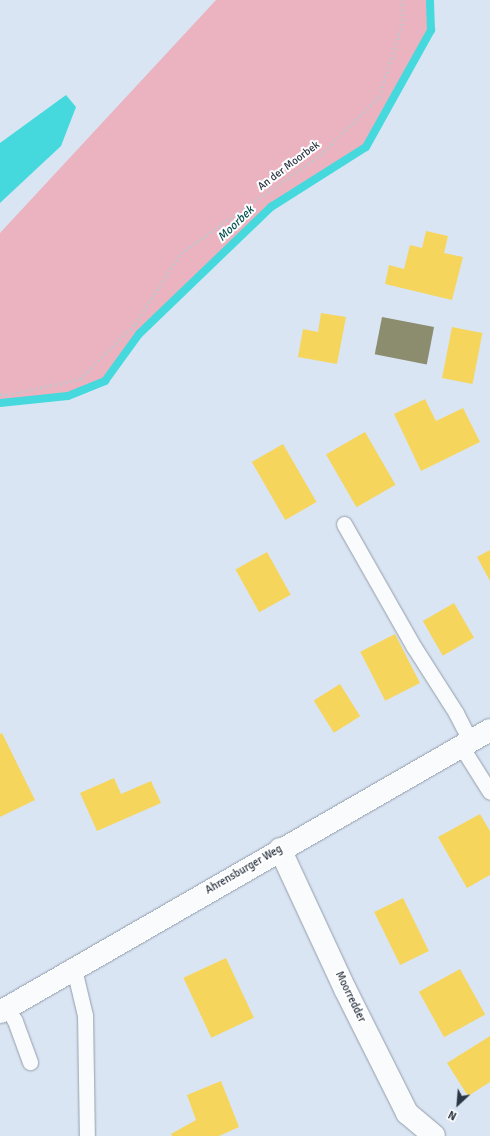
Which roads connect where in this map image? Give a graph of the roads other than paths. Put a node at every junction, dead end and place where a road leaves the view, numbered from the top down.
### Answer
1 (344, 524) dead end
2 (490, 730) edge
3 (465, 744) junction
4 (490, 792) edge
5 (280, 849) junction
6 (74, 969) junction
7 (3, 1010) edge
8 (30, 1062) dead end
9 (87, 1136) edge
10 (434, 1136) edge

1 - 3 lane
2 - 3 street, Ahrensburger Weg
3 - 4 lane
3 - 5 street, Ahrensburger Weg
5 - 6 street, Ahrensburger Weg
5 - 10 street, Moorredder
6 - 7 street, Ahrensburger Weg
6 - 9 lane
7 - 8 lane

